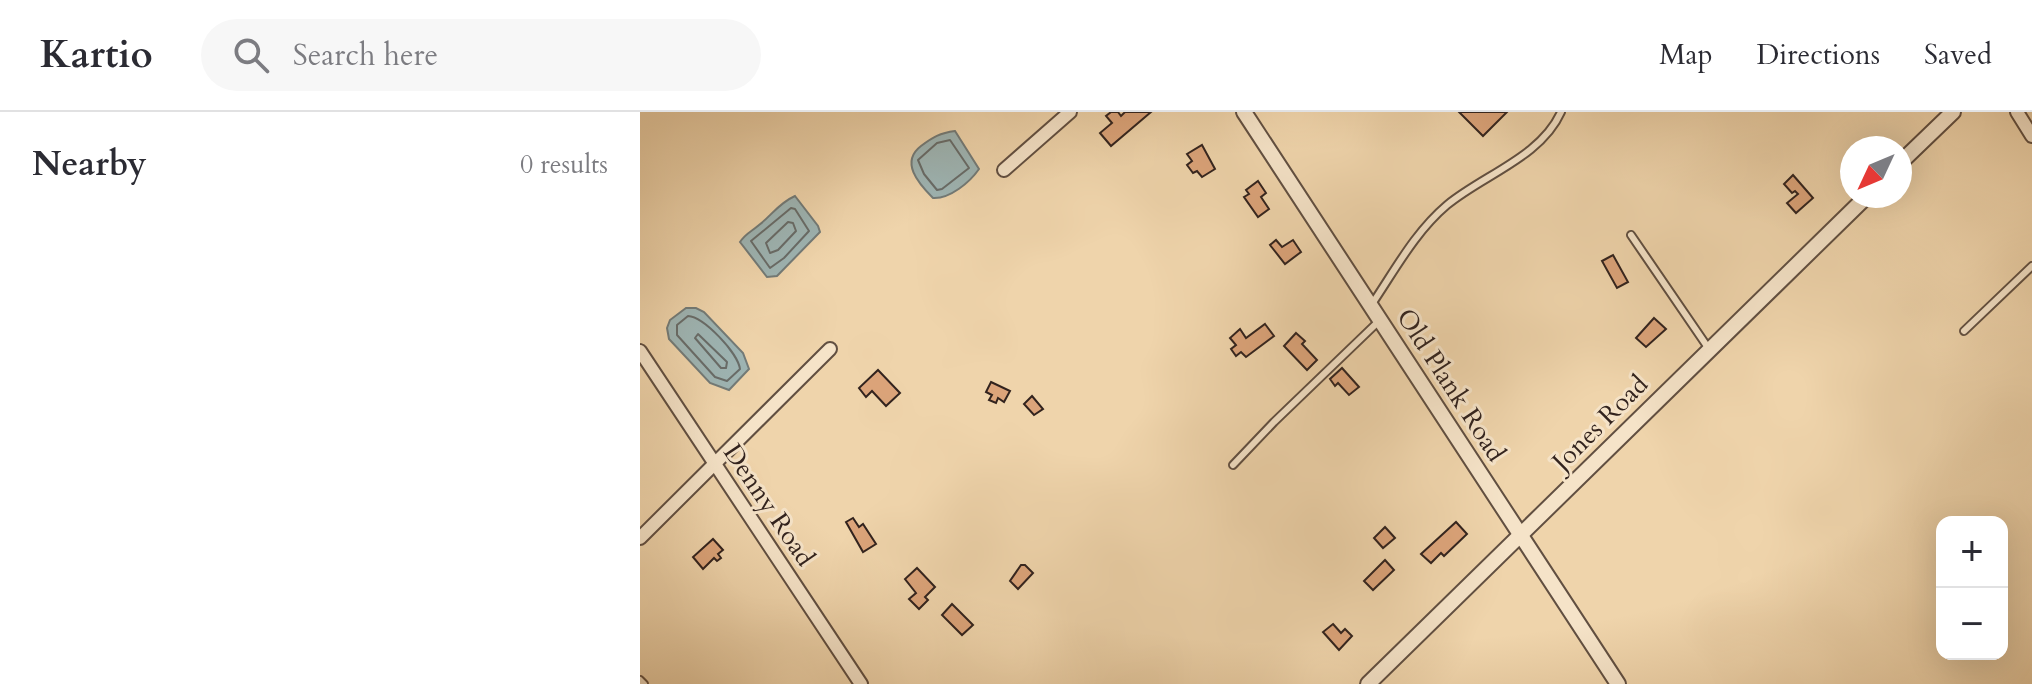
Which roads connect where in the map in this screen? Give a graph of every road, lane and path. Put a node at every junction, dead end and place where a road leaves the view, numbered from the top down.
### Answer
1 (1070, 112) edge
2 (1244, 112) edge
3 (1561, 112) edge
4 (1953, 112) edge
5 (2017, 112) edge
6 (2032, 136) edge
7 (1912, 151) edge
8 (1004, 170) dead end
9 (1855, 208) edge
10 (1631, 235) dead end
11 (2032, 266) edge
12 (1370, 307) junction
13 (1379, 321) junction
14 (1964, 331) dead end
15 (830, 349) dead end
16 (1709, 349) junction
17 (640, 351) edge
18 (715, 464) junction
19 (1233, 465) dead end
20 (1521, 535) junction
21 (640, 538) edge
22 (861, 684) edge
23 (1368, 684) edge
24 (1618, 684) edge

1 - 8 street
2 - 12 street, Old Plank Road
3 - 12 lane
4 - 7 street
5 - 6 street
9 - 16 street, Jones Road
10 - 16 lane
11 - 14 lane
12 - 13 street, Old Plank Road
13 - 19 lane
13 - 20 street, Old Plank Road
15 - 18 street
16 - 20 street, Jones Road
17 - 18 street, Denny Road
18 - 21 street
18 - 22 street, Denny Road
20 - 23 street, Jones Road
20 - 24 street, Old Plank Road

